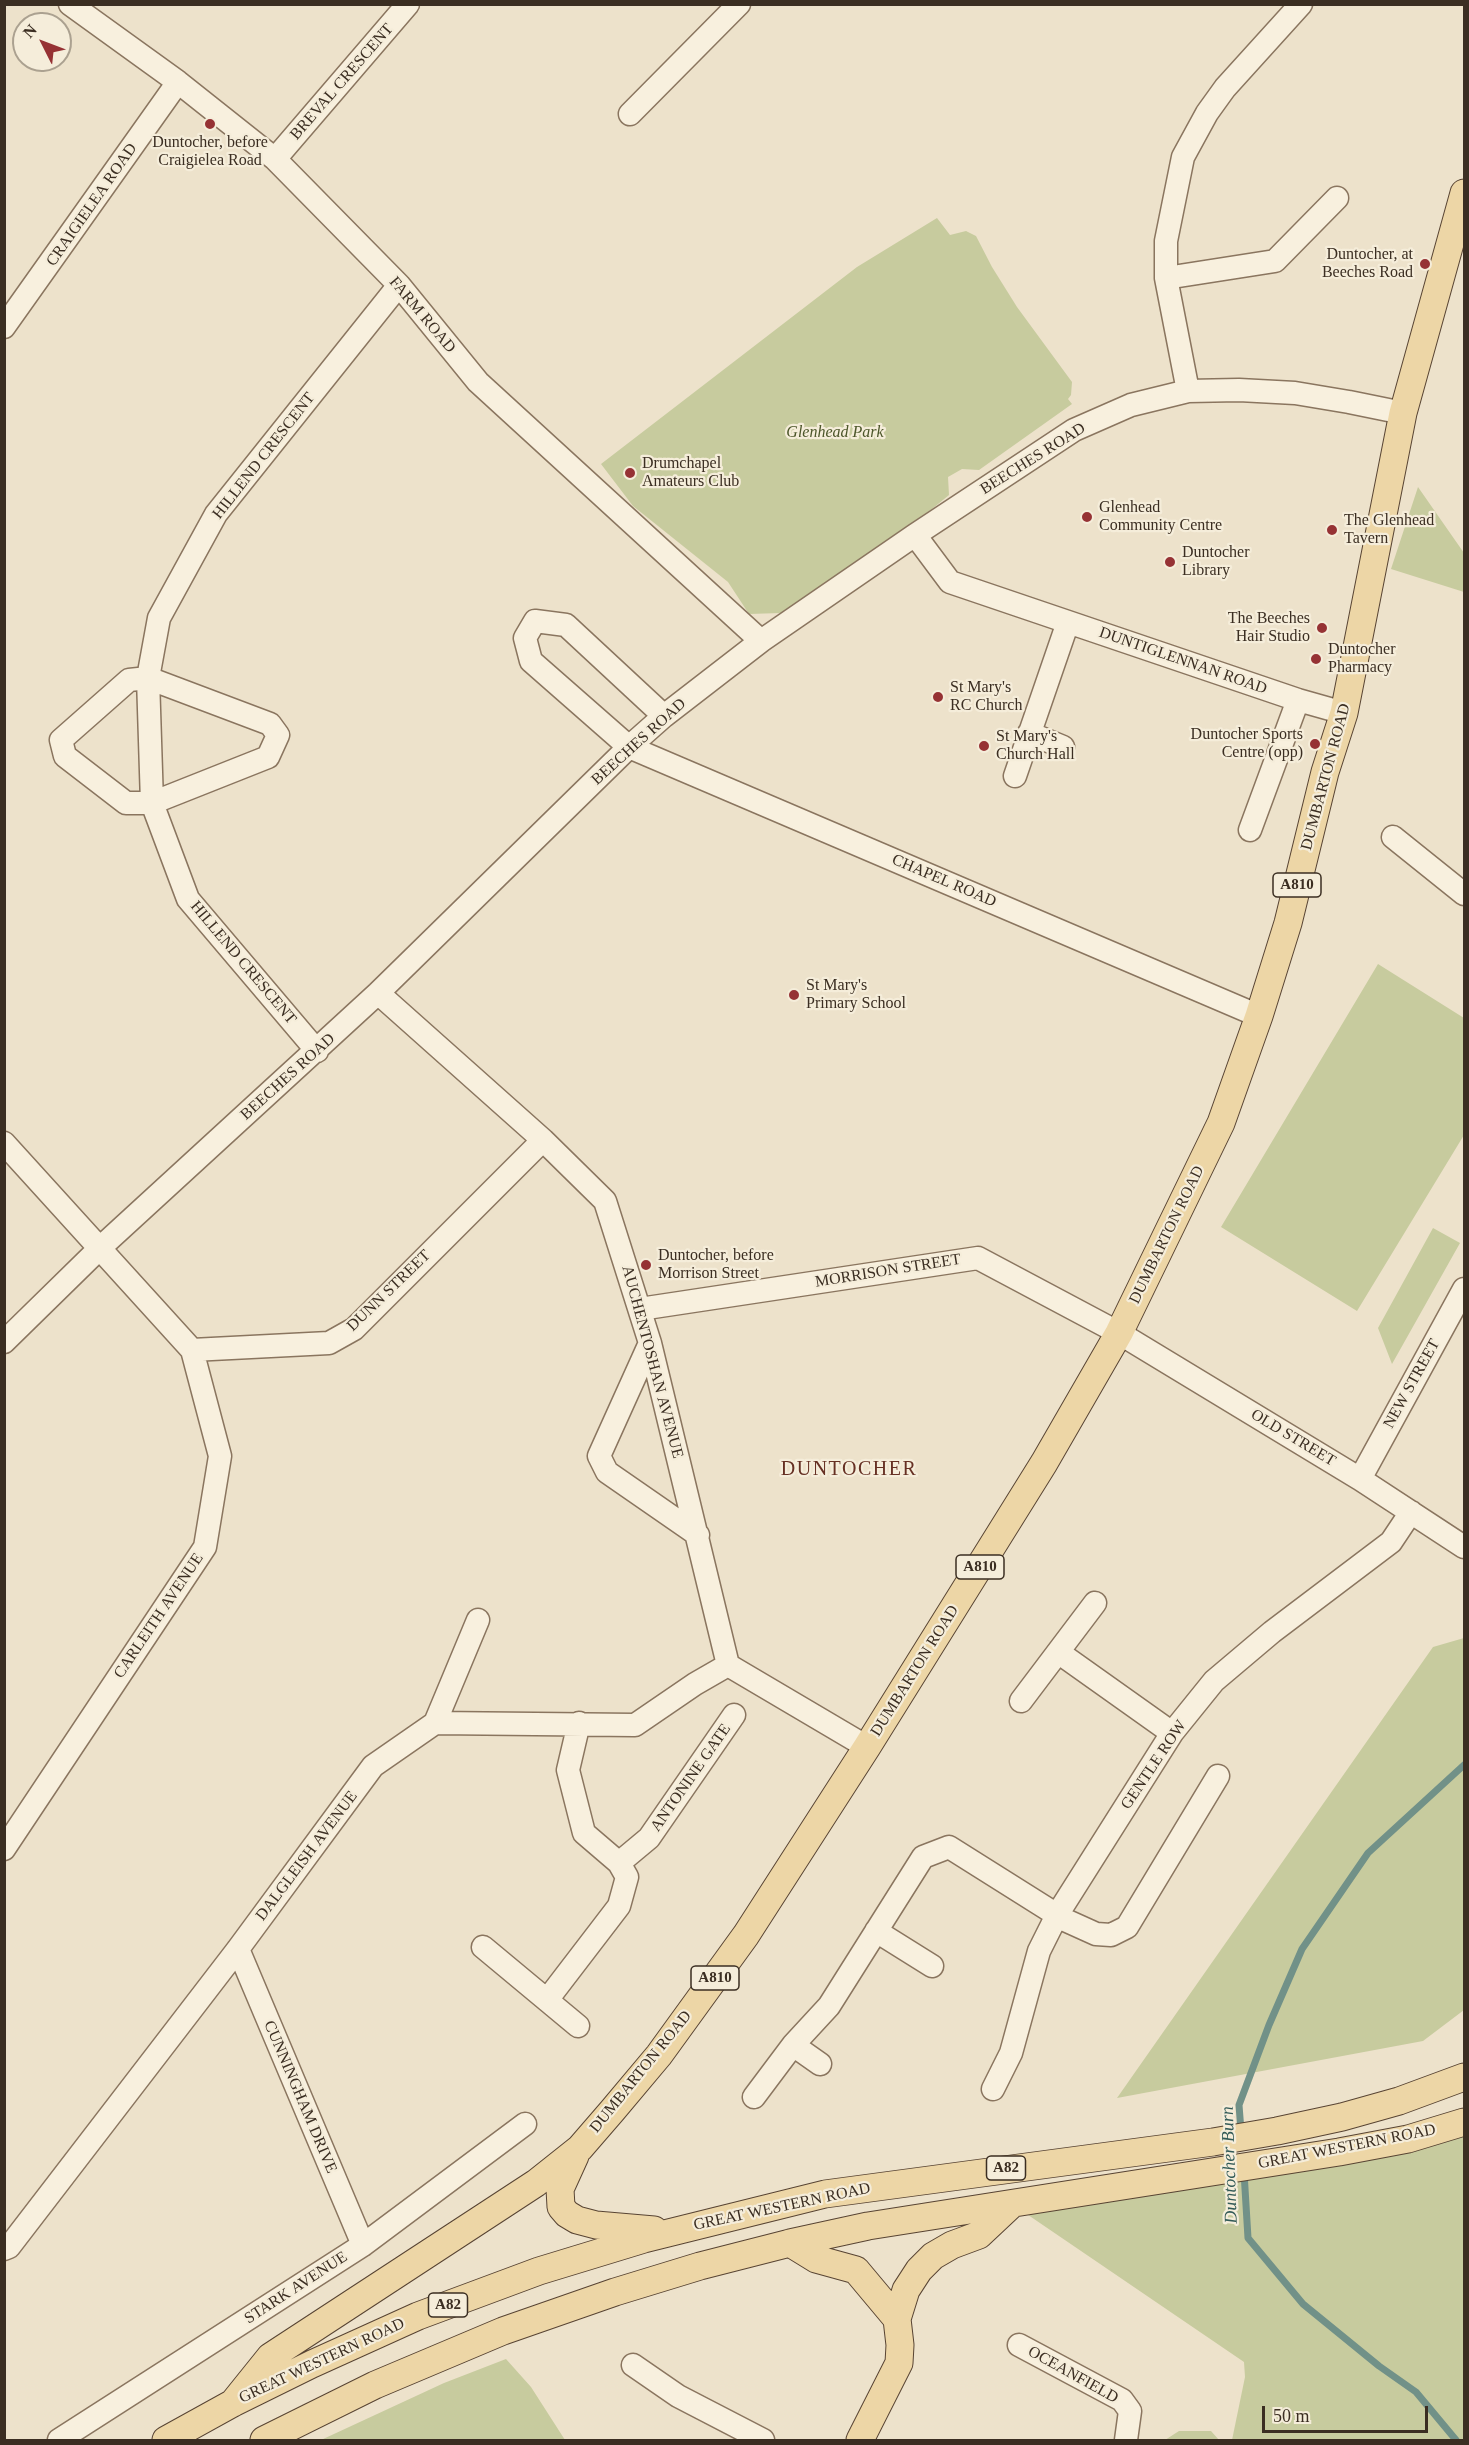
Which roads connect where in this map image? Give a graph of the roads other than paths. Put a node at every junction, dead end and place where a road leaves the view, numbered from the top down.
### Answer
1 (70, 4) edge
2 (408, 4) edge
3 (739, 4) edge
4 (1301, 4) edge
5 (178, 82) junction
6 (630, 114) dead end
7 (275, 159) junction
8 (1464, 193) edge
9 (1337, 198) dead end
10 (1166, 278) junction
11 (399, 285) junction
12 (4, 327) edge
13 (1188, 391) junction
14 (1403, 413) junction
15 (915, 536) junction
16 (1068, 622) junction
17 (761, 641) junction
18 (148, 678) junction
19 (1298, 700) junction
20 (1344, 713) junction
21 (664, 716) junction
22 (1029, 733) junction
23 (628, 747) junction
24 (1064, 747) dead end
25 (1015, 776) dead end
26 (152, 803) junction
27 (1250, 830) dead end
28 (1393, 837) dead end
29 (1464, 894) edge
30 (378, 993) junction
31 (1259, 1016) junction
32 (317, 1051) junction
33 (543, 1140) junction
34 (4, 1143) edge
35 (101, 1247) junction
36 (1464, 1289) edge
37 (640, 1309) junction
38 (1119, 1333) junction
39 (4, 1342) edge
40 (650, 1343) junction
41 (192, 1350) junction
42 (1360, 1479) junction
43 (1411, 1512) junction
44 (698, 1535) junction
45 (1464, 1547) edge
46 (1095, 1603) dead end
47 (478, 1620) dead end
48 (1058, 1652) junction
49 (728, 1665) junction
50 (1021, 1701) dead end
51 (734, 1715) dead end
52 (435, 1723) junction
53 (579, 1723) junction
54 (1172, 1733) junction
55 (867, 1747) junction
56 (1218, 1776) dead end
57 (4, 1849) edge
58 (619, 1863) junction
59 (1057, 1915) junction
60 (876, 1931) junction
61 (483, 1947) dead end
62 (238, 1949) junction
63 (932, 1966) dead end
64 (547, 2000) junction
65 (578, 2026) dead end
66 (793, 2045) junction
67 (820, 2064) dead end
68 (1464, 2077) edge
69 (993, 2089) dead end
70 (754, 2097) dead end
71 (1464, 2122) edge
72 (525, 2124) dead end
73 (580, 2148) junction
74 (1012, 2204) junction
75 (673, 2231) junction
76 (790, 2242) junction
77 (363, 2245) junction
78 (4, 2249) edge
79 (897, 2319) junction
80 (1019, 2345) dead end
81 (633, 2365) dead end
82 (233, 2403) junction
83 (59, 2440) edge
84 (166, 2440) edge
85 (264, 2440) edge
86 (763, 2440) edge
87 (860, 2440) edge
88 (1126, 2440) edge

1 - 5 street, FARM ROAD
2 - 7 street, BREVAL CRESCENT
3 - 6 street
4 - 10 street
5 - 7 street, FARM ROAD
5 - 12 street, CRAIGIELEA ROAD
7 - 11 street, FARM ROAD
8 - 14 main road, DUMBARTON ROAD / A810
9 - 10 street
10 - 13 street
11 - 17 street, FARM ROAD
11 - 18 street, HILLEND CRESCENT
13 - 14 street, BEECHES ROAD
13 - 15 street, BEECHES ROAD
14 - 20 main road, DUMBARTON ROAD / A810
15 - 16 street, DUNTIGLENNAN ROAD
15 - 17 street, BEECHES ROAD
16 - 19 street, DUNTIGLENNAN ROAD
16 - 22 street
17 - 21 street, BEECHES ROAD
18 - 26 street, HILLEND CRESCENT
18 - 26 street
18 - 26 street
19 - 20 street, DUNTIGLENNAN ROAD
19 - 27 street
20 - 31 main road, DUMBARTON ROAD / A810
21 - 23 street, BEECHES ROAD
21 - 23 street, CHAPEL ROAD
22 - 24 street
22 - 25 street
23 - 30 street, BEECHES ROAD
23 - 31 street, CHAPEL ROAD
26 - 32 street, HILLEND CRESCENT
28 - 29 street
30 - 32 street, BEECHES ROAD
30 - 33 street, AUCHENTOSHAN AVENUE
31 - 38 main road, DUMBARTON ROAD / A810
32 - 35 street, BEECHES ROAD
33 - 37 street, AUCHENTOSHAN AVENUE
33 - 41 street, DUNN STREET
34 - 35 street, CARLEITH AVENUE
35 - 39 street, BEECHES ROAD
35 - 41 street, CARLEITH AVENUE
36 - 42 street, NEW STREET
37 - 38 street, MORRISON STREET
37 - 40 street, AUCHENTOSHAN AVENUE
38 - 42 street, OLD STREET
38 - 55 main road, DUMBARTON ROAD / A810
40 - 44 street, AUCHENTOSHAN AVENUE
40 - 44 street
41 - 57 street, CARLEITH AVENUE
42 - 43 street, OLD STREET
43 - 45 street, OLD STREET
43 - 54 street, GENTLE ROW
44 - 49 street, AUCHENTOSHAN AVENUE
46 - 48 street
47 - 52 street
48 - 50 street
48 - 54 street
49 - 53 street
49 - 55 street
51 - 58 street, ANTONINE GATE
52 - 53 street
52 - 62 street, DALGLEISH AVENUE
53 - 58 street
54 - 59 street, GENTLE ROW
55 - 73 main road, DUMBARTON ROAD / A810
56 - 59 street
58 - 64 street
59 - 60 street
59 - 69 street, GENTLE ROW
60 - 63 street
60 - 66 street
61 - 64 street
62 - 77 street, CUNNINGHAM DRIVE
62 - 78 street, DALGLEISH AVENUE
64 - 65 street
66 - 67 street
66 - 70 street
68 - 75 main road, GREAT WESTERN ROAD / A82
71 - 74 main road, GREAT WESTERN ROAD / A82
72 - 77 street, STARK AVENUE
73 - 75 main road
73 - 82 main road
74 - 76 main road, GREAT WESTERN ROAD / A82
74 - 79 main road
75 - 82 main road, GREAT WESTERN ROAD / A82
76 - 79 main road
76 - 85 main road, GREAT WESTERN ROAD / A82
77 - 83 street, STARK AVENUE
79 - 87 main road
80 - 88 street, OCEANFIELD
81 - 86 street
82 - 84 main road, GREAT WESTERN ROAD / A82

